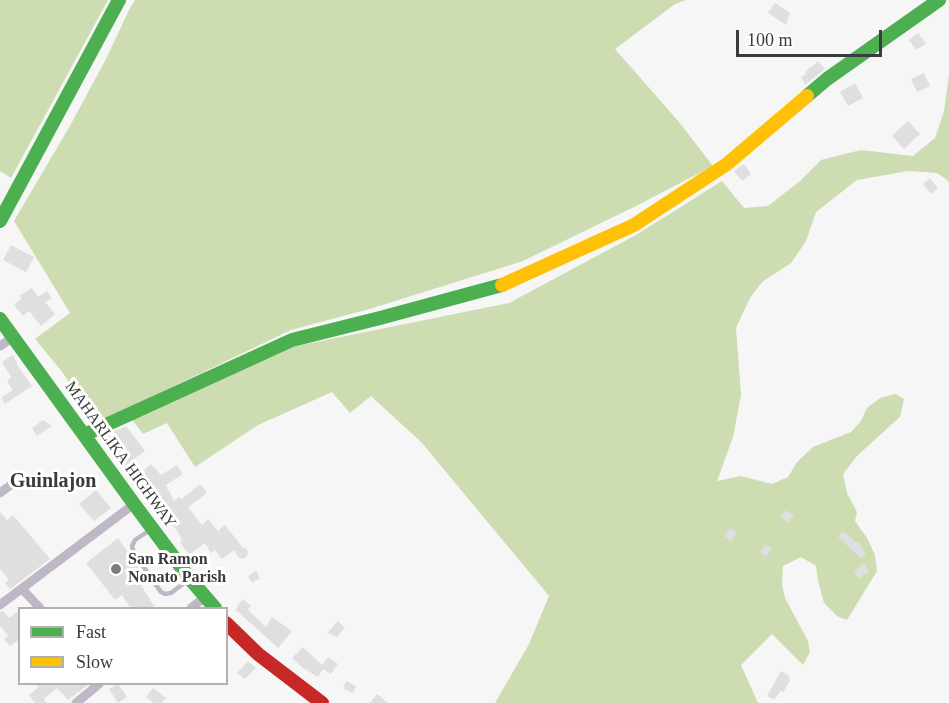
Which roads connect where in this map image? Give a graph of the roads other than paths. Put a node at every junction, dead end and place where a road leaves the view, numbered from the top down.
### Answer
1 (119, 0) edge
2 (939, 0) edge
3 (0, 221) edge
4 (0, 319) edge
5 (13, 337) junction
6 (0, 346) edge
7 (84, 435) junction
8 (12, 484) dead end
9 (0, 493) edge
10 (134, 504) junction
11 (152, 528) junction
12 (190, 579) junction
13 (22, 589) junction
14 (205, 597) junction
15 (0, 605) edge
16 (38, 607) edge
17 (193, 607) edge
18 (213, 607) edge
19 (228, 625) edge
20 (98, 685) edge
21 (76, 703) edge
22 (322, 703) edge

1 - 3 main road
2 - 7 main road
4 - 5 main road, MAHARLIKA HIGHWAY
5 - 6 street
5 - 7 main road, MAHARLIKA HIGHWAY
7 - 10 main road, MAHARLIKA HIGHWAY
8 - 9 street
10 - 11 main road, MAHARLIKA HIGHWAY
10 - 13 street
11 - 12 main road, MAHARLIKA HIGHWAY
11 - 12 lane
12 - 14 main road, MAHARLIKA HIGHWAY
13 - 15 street
13 - 16 street
14 - 17 street
14 - 18 main road, MAHARLIKA HIGHWAY
19 - 22 main road
20 - 21 street

